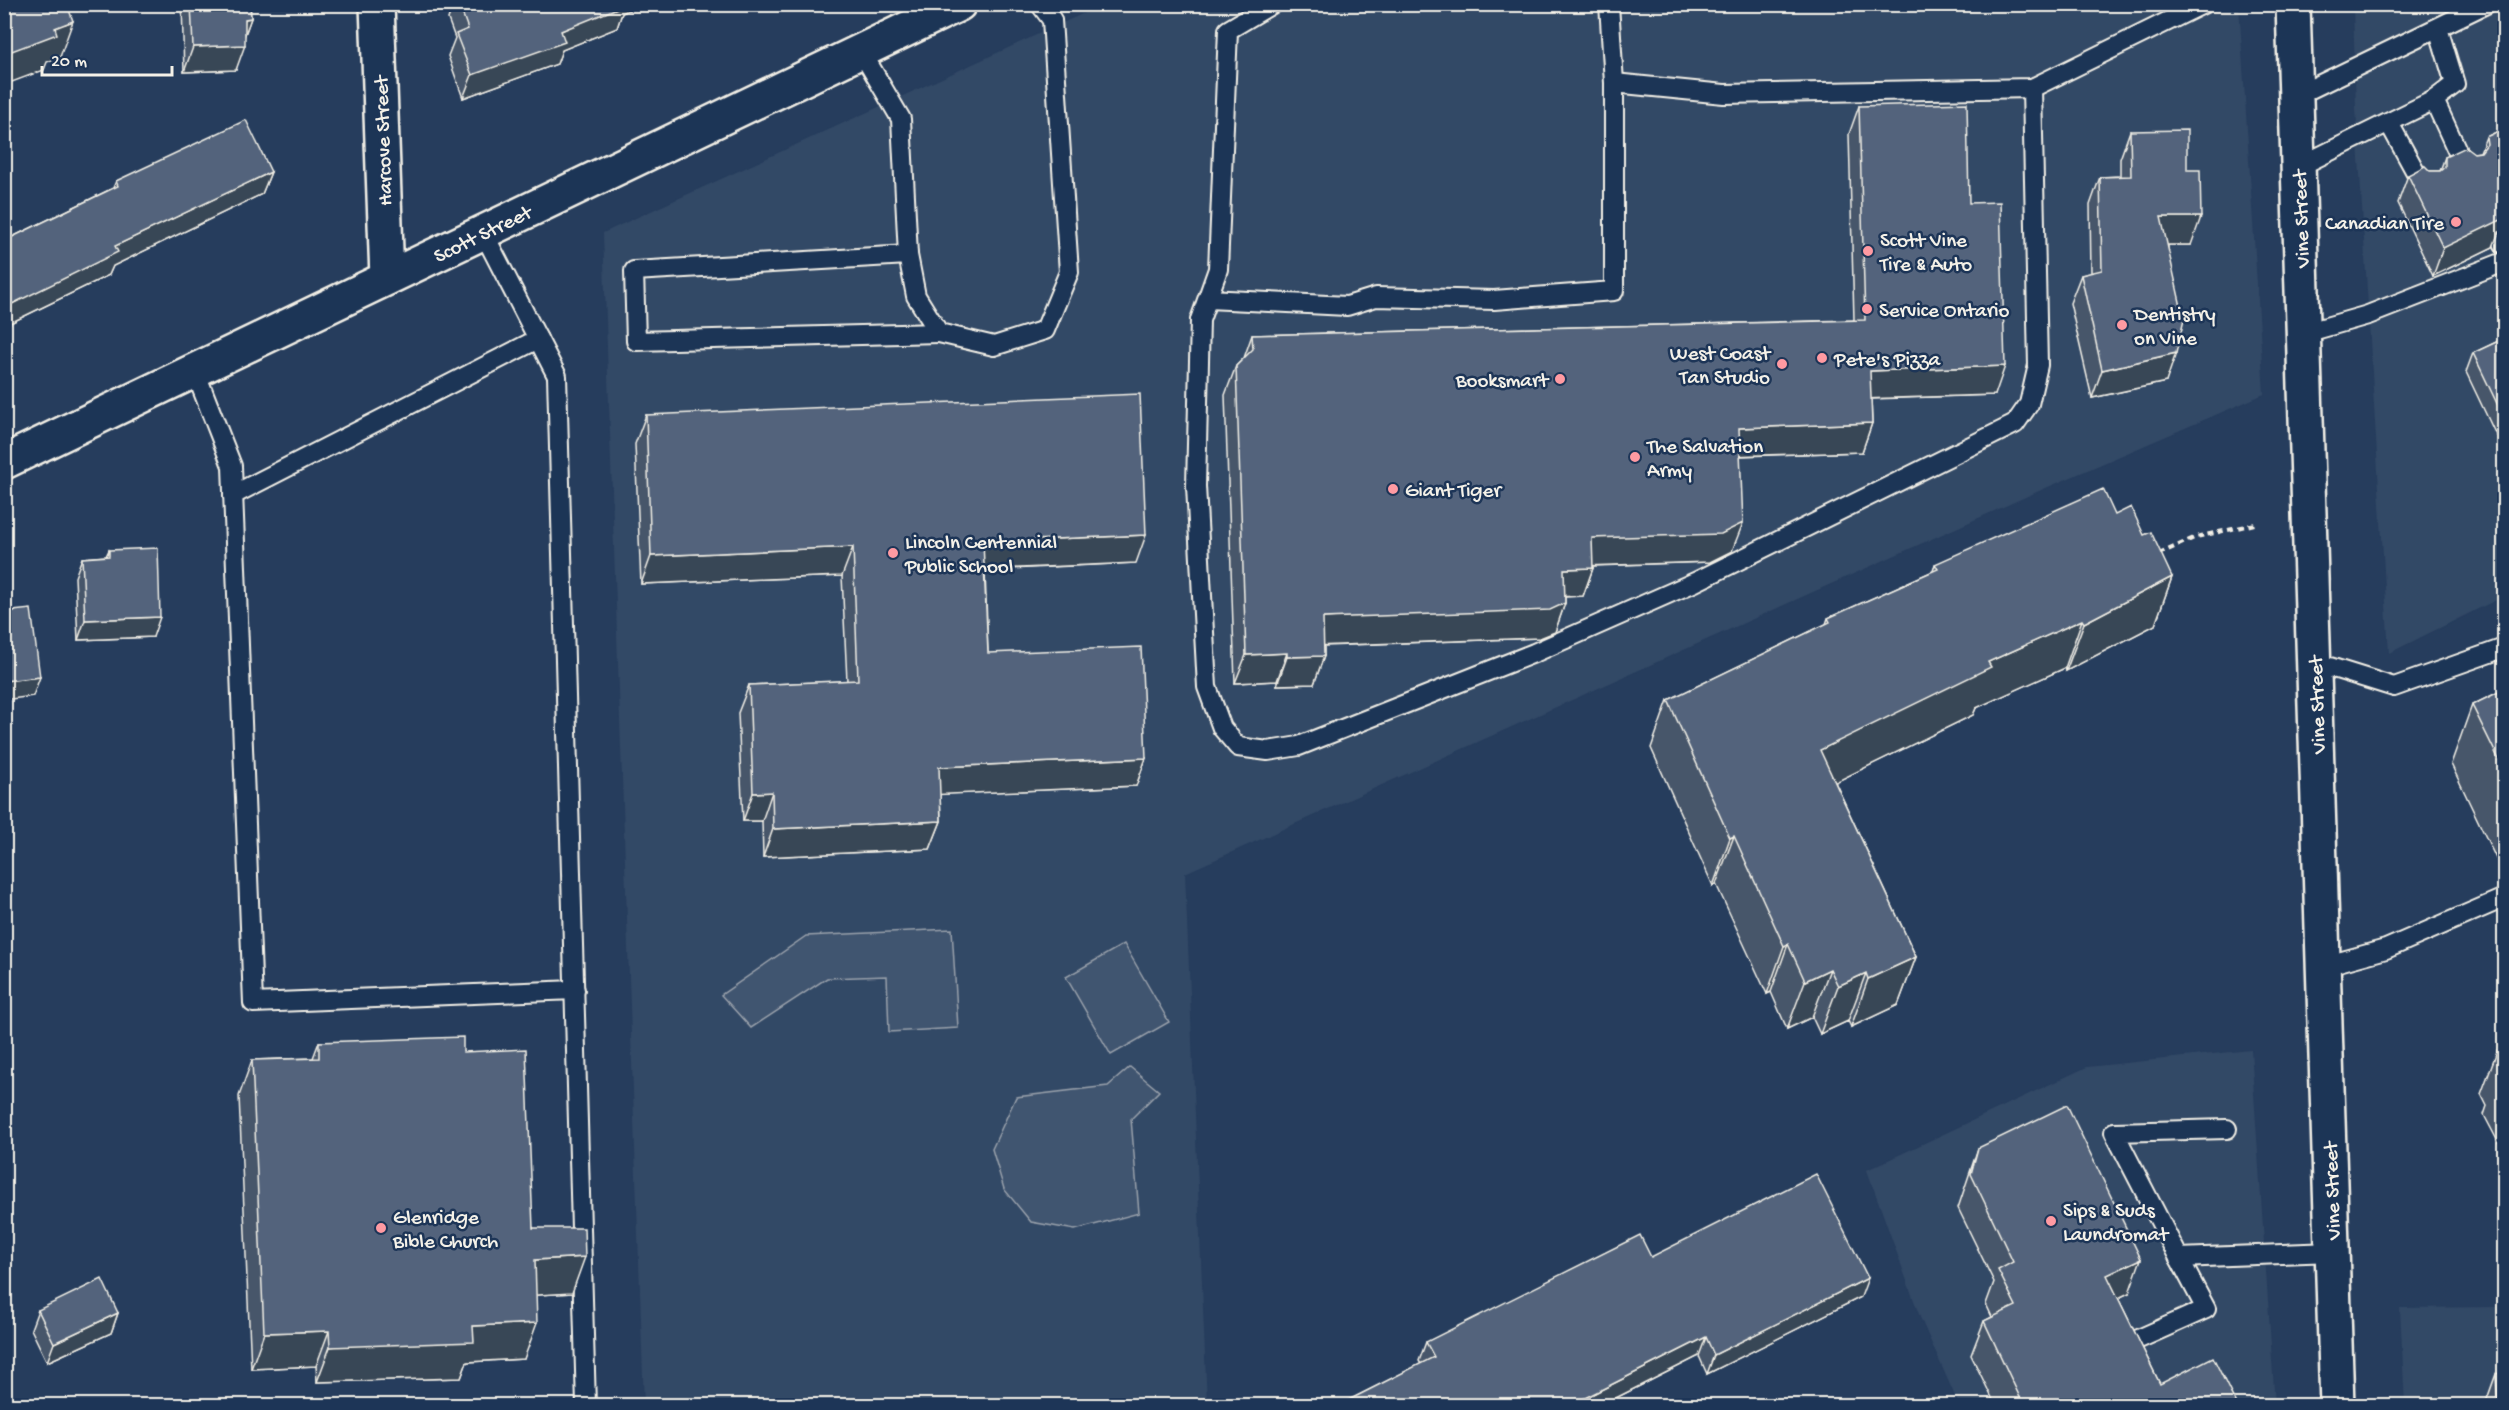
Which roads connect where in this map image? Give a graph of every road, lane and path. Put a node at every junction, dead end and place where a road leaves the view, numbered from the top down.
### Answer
1 (377, 4) edge
2 (959, 4) edge
3 (1040, 4) edge
4 (1272, 4) edge
5 (1609, 4) edge
6 (2204, 4) edge
7 (2293, 4) edge
8 (2486, 4) edge
9 (2438, 28) junction
10 (861, 51) junction
11 (1614, 83) junction
12 (2032, 88) junction
13 (2296, 96) junction
14 (2434, 100) junction
15 (2389, 123) junction
16 (2298, 167) junction
17 (2466, 170) edge
18 (2425, 189) edge
19 (483, 232) junction
20 (908, 255) junction
21 (2505, 262) edge
22 (387, 278) junction
23 (1208, 299) junction
24 (939, 333) junction
25 (2305, 333) junction
26 (538, 339) junction
27 (195, 371) junction
28 (4, 462) edge
29 (233, 495) junction
30 (2255, 524) dead end
31 (2157, 555) edge
32 (2505, 648) edge
33 (2314, 662) junction
34 (2505, 898) edge
35 (2324, 966) junction
36 (575, 990) junction
37 (2227, 1129) dead end
38 (2333, 1252) junction
39 (2179, 1258) junction
40 (2123, 1346) edge
41 (586, 1406) edge
42 (2337, 1406) edge

1 - 22 street, Harcove Street
2 - 10 street, Scott Street
3 - 24 lane
4 - 23 lane
5 - 11 lane
6 - 12 lane
7 - 13 street, Vine Street
8 - 9 lane
9 - 13 lane
9 - 14 lane
10 - 19 street, Scott Street
10 - 20 lane
11 - 12 lane
11 - 23 lane
12 - 23 lane
13 - 16 street, Vine Street
14 - 15 lane
14 - 17 lane
15 - 16 lane
15 - 18 lane
16 - 25 street, Vine Street
19 - 22 street, Scott Street
19 - 26 lane
20 - 24 lane
20 - 24 lane
21 - 25 lane
22 - 27 street, Scott Street
25 - 33 street, Vine Street
26 - 29 lane
26 - 36 lane
27 - 28 street, Scott Street
27 - 29 lane
29 - 36 lane
30 - 31 path
32 - 33 lane
33 - 35 street, Vine Street
34 - 35 lane
35 - 38 street, Vine Street
36 - 41 lane
37 - 39 lane
38 - 39 lane
38 - 42 street, Vine Street
39 - 40 lane

